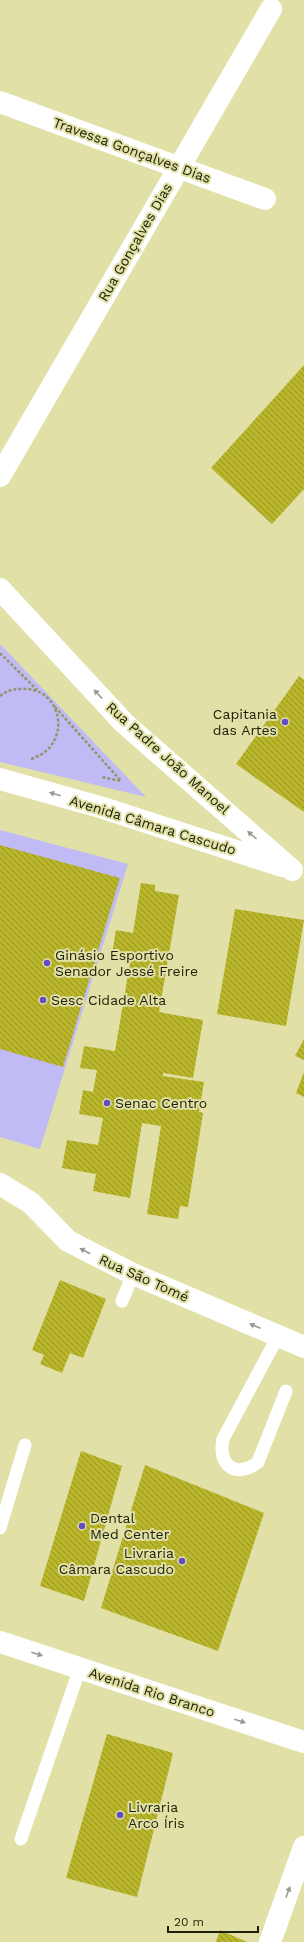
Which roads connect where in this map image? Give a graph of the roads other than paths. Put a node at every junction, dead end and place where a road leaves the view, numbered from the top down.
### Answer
1 (271, 9) dead end
2 (0, 102) edge
3 (179, 167) junction
4 (264, 199) dead end
5 (0, 476) edge
6 (0, 589) edge
7 (0, 779) edge
8 (298, 874) edge
9 (0, 1184) edge
10 (133, 1274) junction
11 (122, 1301) dead end
12 (278, 1336) junction
13 (304, 1347) edge
14 (286, 1391) dead end
15 (25, 1445) dead end
16 (0, 1528) edge
17 (0, 1642) edge
18 (80, 1668) junction
19 (304, 1742) edge
20 (21, 1839) dead end
21 (304, 1847) edge
22 (270, 1942) edge

1 - 3 street, Rua Gonçalves Dias
2 - 3 street, Travessa Gonçalves Dias
3 - 4 street, Travessa Gonçalves Dias
3 - 5 street, Rua Gonçalves Dias
8 -> 6 street, Rua Padre João Manoel
8 -> 7 street, Avenida Câmara Cascudo
10 -> 9 street, Rua São Tomé
10 - 11 lane
12 -> 10 street, Rua São Tomé
12 - 13 street, Rua São Tomé
12 - 14 lane
15 - 16 lane
17 -> 18 street, Avenida Rio Branco
18 -> 19 street, Avenida Rio Branco
18 - 20 lane
22 -> 21 street

